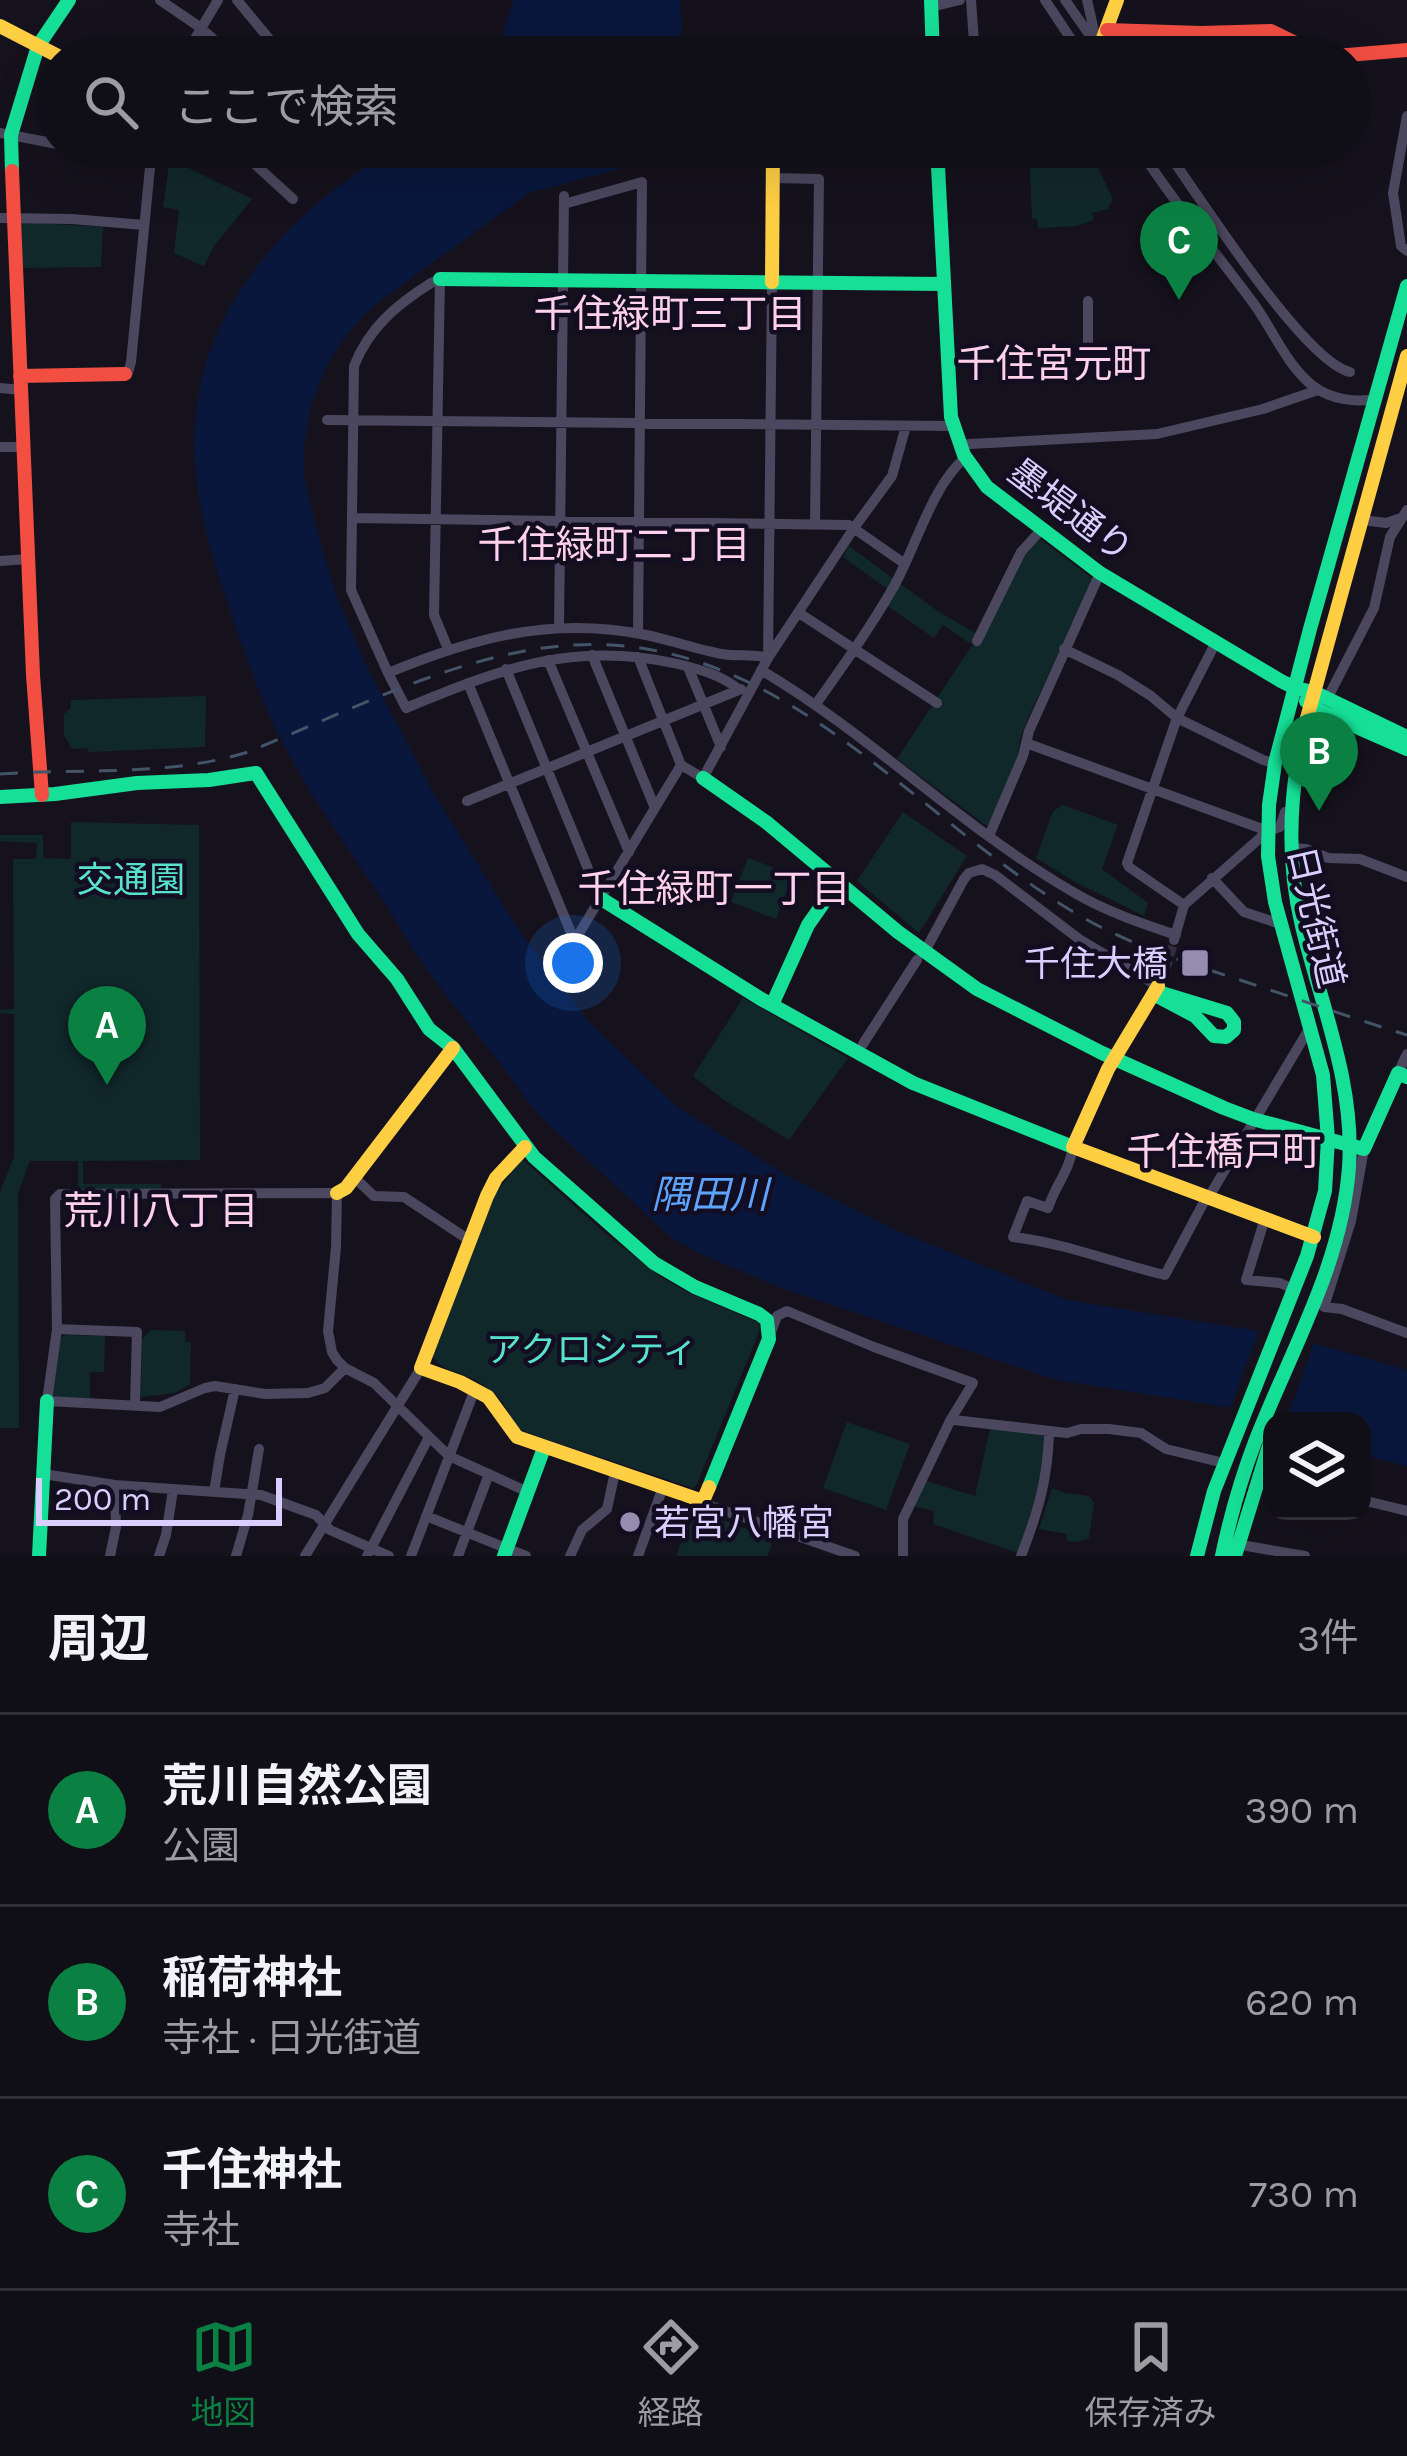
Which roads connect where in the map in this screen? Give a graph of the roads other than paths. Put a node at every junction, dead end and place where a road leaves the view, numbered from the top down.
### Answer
1 (69, 0) edge
2 (161, 0) edge
3 (218, 0) edge
4 (237, 0) edge
5 (960, 0) edge
6 (971, 0) edge
7 (1045, 0) edge
8 (1065, 0) edge
9 (1088, 0) edge
10 (1117, 0) edge
11 (931, 3) edge
12 (0, 26) edge
13 (201, 28) junction
14 (1107, 30) junction
15 (45, 36) edge
16 (196, 36) edge
17 (210, 36) edge
18 (267, 36) edge
19 (932, 36) edge
20 (974, 36) edge
21 (1069, 36) edge
22 (1089, 36) edge
23 (1095, 36) edge
24 (1106, 36) edge
25 (1280, 36) edge
26 (36, 45) edge
27 (1407, 50) edge
28 (36, 51) edge
29 (1371, 53) edge
30 (1407, 116) edge
31 (5, 134) edge
32 (36, 140) edge
33 (150, 168) edge
34 (258, 168) edge
35 (774, 168) edge
36 (938, 168) edge
37 (1152, 168) edge
38 (1179, 168) edge
39 (774, 178) junction
40 (293, 200) dead end
41 (7, 217) edge
42 (145, 225) junction
43 (1407, 251) edge
44 (440, 279) junction
45 (563, 280) junction
46 (642, 281) junction
47 (772, 282) junction
48 (818, 283) junction
49 (944, 284) junction
50 (1407, 286) edge
51 (1088, 301) dead end
52 (0, 304) edge
53 (17, 305) junction
54 (1088, 356) dead end
55 (1407, 356) edge
56 (1350, 372) dead end
57 (125, 374) joint
58 (20, 383) junction
59 (0, 388) edge
60 (1318, 390) junction
61 (1402, 392) edge
62 (1375, 399) junction
63 (327, 420) dead end
64 (353, 420) junction
65 (438, 421) junction
66 (561, 422) junction
67 (641, 423) junction
68 (771, 424) junction
69 (816, 425) junction
70 (906, 426) junction
71 (953, 427) junction
72 (0, 447) edge
73 (25, 447) junction
74 (963, 453) junction
75 (1404, 513) edge
76 (352, 518) junction
77 (437, 520) junction
78 (1362, 520) junction
79 (560, 521) junction
80 (640, 522) junction
81 (1386, 523) junction
82 (770, 524) junction
83 (815, 524) junction
84 (854, 528) junction
85 (1042, 529) junction
86 (1390, 537) junction
87 (29, 560) junction
88 (0, 561) edge
89 (905, 563) junction
90 (1100, 573) junction
91 (799, 613) junction
92 (559, 628) junction
93 (638, 633) junction
94 (977, 641) dead end
95 (1216, 642) junction
96 (855, 649) junction
97 (1064, 649) junction
98 (448, 650) junction
99 (592, 656) junction
100 (638, 657) junction
101 (548, 660) junction
102 (765, 664) junction
103 (688, 667) junction
104 (506, 669) junction
105 (388, 673) junction
106 (468, 683) junction
107 (744, 688) junction
108 (1295, 688) junction
109 (1318, 702) junction
110 (703, 703) junction
111 (937, 703) dead end
112 (816, 704) junction
113 (1177, 718) junction
114 (664, 719) junction
115 (625, 736) junction
116 (1407, 737) edge
117 (1026, 743) junction
118 (721, 747) junction
119 (1407, 749) edge
120 (587, 752) junction
121 (1275, 763) junction
122 (681, 765) junction
123 (547, 769) junction
124 (704, 778) junction
125 (1292, 783) junction
126 (509, 784) junction
127 (1153, 789) junction
128 (41, 795) junction
129 (0, 797) edge
130 (467, 801) dead end
131 (655, 808) junction
132 (1268, 830) junction
133 (989, 836) junction
134 (1291, 848) junction
135 (628, 852) junction
136 (1407, 877) edge
137 (1212, 878) junction
138 (838, 882) junction
139 (600, 898) junction
140 (1184, 904) junction
141 (1280, 924) junction
142 (574, 940) junction
143 (921, 956) junction
144 (563, 960) dead end
145 (1165, 970) tunnel mouth
146 (1156, 988) junction
147 (772, 1005) junction
148 (1311, 1026) junction
149 (863, 1044) dead end
150 (453, 1048) junction
151 (1407, 1054) edge
152 (1114, 1058) junction
153 (1402, 1075) edge
154 (1253, 1119) junction
155 (1328, 1139) junction
156 (1357, 1146) junction
157 (525, 1147) junction
158 (1073, 1147) junction
159 (354, 1178) junction
160 (337, 1193) junction
161 (1206, 1200) junction
162 (1265, 1218) junction
163 (1313, 1237) junction
164 (469, 1240) junction
165 (1307, 1256) junction
166 (1294, 1288) junction
167 (1324, 1307) junction
168 (1304, 1328) junction
169 (57, 1329) junction
170 (1407, 1333) edge
171 (769, 1339) junction
172 (345, 1367) junction
173 (421, 1367) junction
174 (235, 1389) junction
175 (475, 1389) junction
176 (47, 1402) junction
177 (135, 1405) junction
178 (398, 1405) junction
179 (1280, 1412) edge
180 (951, 1419) junction
181 (1048, 1431) junction
182 (429, 1437) junction
183 (544, 1448) junction
184 (260, 1449) dead end
185 (1263, 1454) edge
186 (448, 1456) junction
187 (1224, 1463) junction
188 (616, 1472) junction
189 (43, 1474) junction
190 (490, 1474) junction
191 (115, 1485) junction
192 (663, 1487) junction
193 (1263, 1488) edge
194 (173, 1490) junction
195 (214, 1492) junction
196 (528, 1492) junction
197 (251, 1493) junction
198 (703, 1501) junction
199 (1371, 1503) edge
200 (1407, 1510) edge
201 (426, 1516) junction
202 (1205, 1518) junction
203 (325, 1524) junction
204 (467, 1532) junction
205 (369, 1552) edge
206 (506, 1552) edge
207 (1242, 1553) edge
208 (38, 1556) edge
209 (110, 1556) edge
210 (158, 1556) edge
211 (236, 1556) edge
212 (305, 1556) edge
213 (388, 1556) edge
214 (411, 1556) edge
215 (458, 1556) edge
216 (526, 1556) edge
217 (570, 1556) edge
218 (638, 1556) edge
219 (855, 1556) edge
220 (902, 1556) edge
221 (1022, 1556) edge
222 (1197, 1556) edge
223 (1222, 1556) edge
224 (1305, 1556) edge

1 - 15 main road
2 - 13 street
3 - 13 street
4 - 18 street
5 - 11 street
6 - 20 street
7 - 21 street
8 - 22 street
9 - 23 street
10 - 14 main road
11 - 19 main road
12 - 26 main road
13 - 16 street
13 - 17 street
14 - 24 main road
14 - 25 main road
27 - 29 main road
28 - 31 main road
30 - 43 street
31 - 32 street
31 - 41 main road
33 - 42 street
34 - 40 street
35 - 39 main road
36 - 49 main road, 墨堤通り
37 - 60 street
38 - 56 street
39 - 47 main road
39 - 48 street
41 - 42 street
41 - 53 main road
42 - 57 street
44 - 45 main road
44 - 64 street
44 - 65 street
45 - 46 main road
45 - 46 street
45 - 66 street
46 - 47 main road
46 - 67 street
47 - 48 main road
47 - 68 street
48 - 49 main road
48 - 69 street
49 - 71 main road, 墨堤通り
50 - 62 main road, 日光街道
51 - 54 street
52 - 53 street
53 - 58 main road
55 - 61 main road, 日光街道
57 - 58 main road
58 - 59 street
58 - 73 main road
60 - 62 street
60 - 74 street
61 - 62 main road
61 - 78 main road, 日光街道
62 - 108 main road, 日光街道
63 - 64 street
64 - 65 street
64 - 76 street
65 - 66 street
65 - 77 street
66 - 67 street
66 - 79 street
67 - 68 street
67 - 80 street
68 - 69 street
68 - 82 street
69 - 70 street
69 - 83 street
70 - 71 street
70 - 84 street
71 - 74 main road, 墨堤通り
72 - 73 street
73 - 87 main road
74 - 85 main road, 墨堤通り
74 - 89 street
75 - 81 street
75 - 86 street
76 - 77 street
76 - 105 street
77 - 79 street
77 - 98 street
78 - 81 street
78 - 109 main road, 日光街道
79 - 80 street
79 - 92 street
80 - 82 street
80 - 93 street
81 - 86 street
82 - 83 street
82 - 102 street
83 - 84 street
84 - 89 street
84 - 91 street
85 - 90 main road, 墨堤通り
85 - 94 street
86 - 109 street
87 - 88 street
87 - 128 main road
89 - 96 street
90 - 95 main road, 墨堤通り
90 - 97 street
91 - 96 street
91 - 102 street
92 - 93 street
92 - 98 street
93 - 102 street
95 - 108 main road, 墨堤通り
95 - 113 street
96 - 111 street
96 - 112 street
97 - 113 street
97 - 117 street
98 - 105 street
99 - 100 street
99 - 101 street
99 - 115 street
100 - 103 street
100 - 114 street
101 - 104 street
101 - 120 street
102 - 107 street
102 - 112 street
103 - 107 street
103 - 110 street
104 - 106 street
104 - 123 street
105 - 106 street
106 - 126 street
107 - 110 street
107 - 118 street
108 - 109 main road, 墨堤通り
108 - 121 main road, 日光街道
109 - 116 main road, 墨堤通り
109 - 119 main road, 墨堤通り
109 - 125 main road, 日光街道
110 - 114 street
110 - 118 street
112 - 133 street
113 - 121 street
113 - 127 street
114 - 115 street
114 - 122 street
115 - 120 street
115 - 131 street
117 - 127 street
117 - 133 street
118 - 124 street
120 - 123 street
120 - 135 street
121 - 132 main road, 日光街道
122 - 124 street
122 - 131 street
123 - 126 street
123 - 139 street
124 - 138 main road
125 - 132 street
125 - 134 main road, 日光街道
126 - 130 street
126 - 142 street
127 - 132 street
127 - 140 street
128 - 129 main road
128 - 150 main road
131 - 135 street
132 - 137 street
132 - 141 main road, 日光街道
133 - 140 street
134 - 136 street
134 - 156 main road, 日光街道
135 - 139 street
137 - 140 street
137 - 141 street
138 - 143 main road
138 - 147 main road
139 - 142 street
139 - 147 main road
141 - 148 main road, 日光街道
142 - 144 street
143 - 146 street
143 - 149 street
143 - 152 main road
145 - 146 street
146 - 146 main road
146 - 152 main road
147 - 158 main road
148 - 154 street
148 - 155 main road, 日光街道
150 - 157 main road
150 - 159 main road
151 - 153 street
152 - 154 main road
152 - 158 main road
153 - 156 main road
154 - 155 main road
154 - 161 street
155 - 156 main road
155 - 163 main road, 日光街道
156 - 167 street
156 - 168 main road, 日光街道
157 - 164 main road
157 - 171 main road
158 - 161 main road
158 - 161 street
159 - 160 main road
159 - 164 street
160 - 169 street
160 - 172 street
161 - 162 main road
162 - 163 main road
162 - 166 street
163 - 165 main road, 日光街道
164 - 173 main road
165 - 166 main road, 日光街道
165 - 167 main road
166 - 187 main road, 日光街道
167 - 170 street
168 - 179 main road, 日光街道
168 - 223 main road, 日光街道
169 - 176 street
169 - 177 street
171 - 180 street
171 - 198 main road
172 - 174 street
172 - 178 street
173 - 175 main road
173 - 178 street
174 - 177 street
174 - 195 street
175 - 183 main road
175 - 186 street
176 - 177 street
176 - 189 main road
178 - 182 street
178 - 203 street
180 - 181 street
180 - 220 street
181 - 187 street
181 - 221 street
182 - 186 street
182 - 205 street
183 - 188 main road
183 - 196 main road
184 - 197 street
185 - 202 street
186 - 190 street
186 - 201 street
187 - 202 main road, 日光街道
188 - 192 main road
188 - 217 street
189 - 191 street
189 - 208 main road
190 - 196 street
190 - 204 street
191 - 194 street
191 - 209 street
192 - 198 main road
192 - 218 street
193 - 207 main road
194 - 195 street
194 - 210 street
195 - 197 street
196 - 206 main road
197 - 203 street
197 - 211 street
198 - 219 street
199 - 200 street
201 - 204 street
201 - 214 street
202 - 222 main road, 日光街道
203 - 205 street
203 - 212 street
204 - 206 street
204 - 215 street
205 - 213 street
206 - 216 street
207 - 224 street

